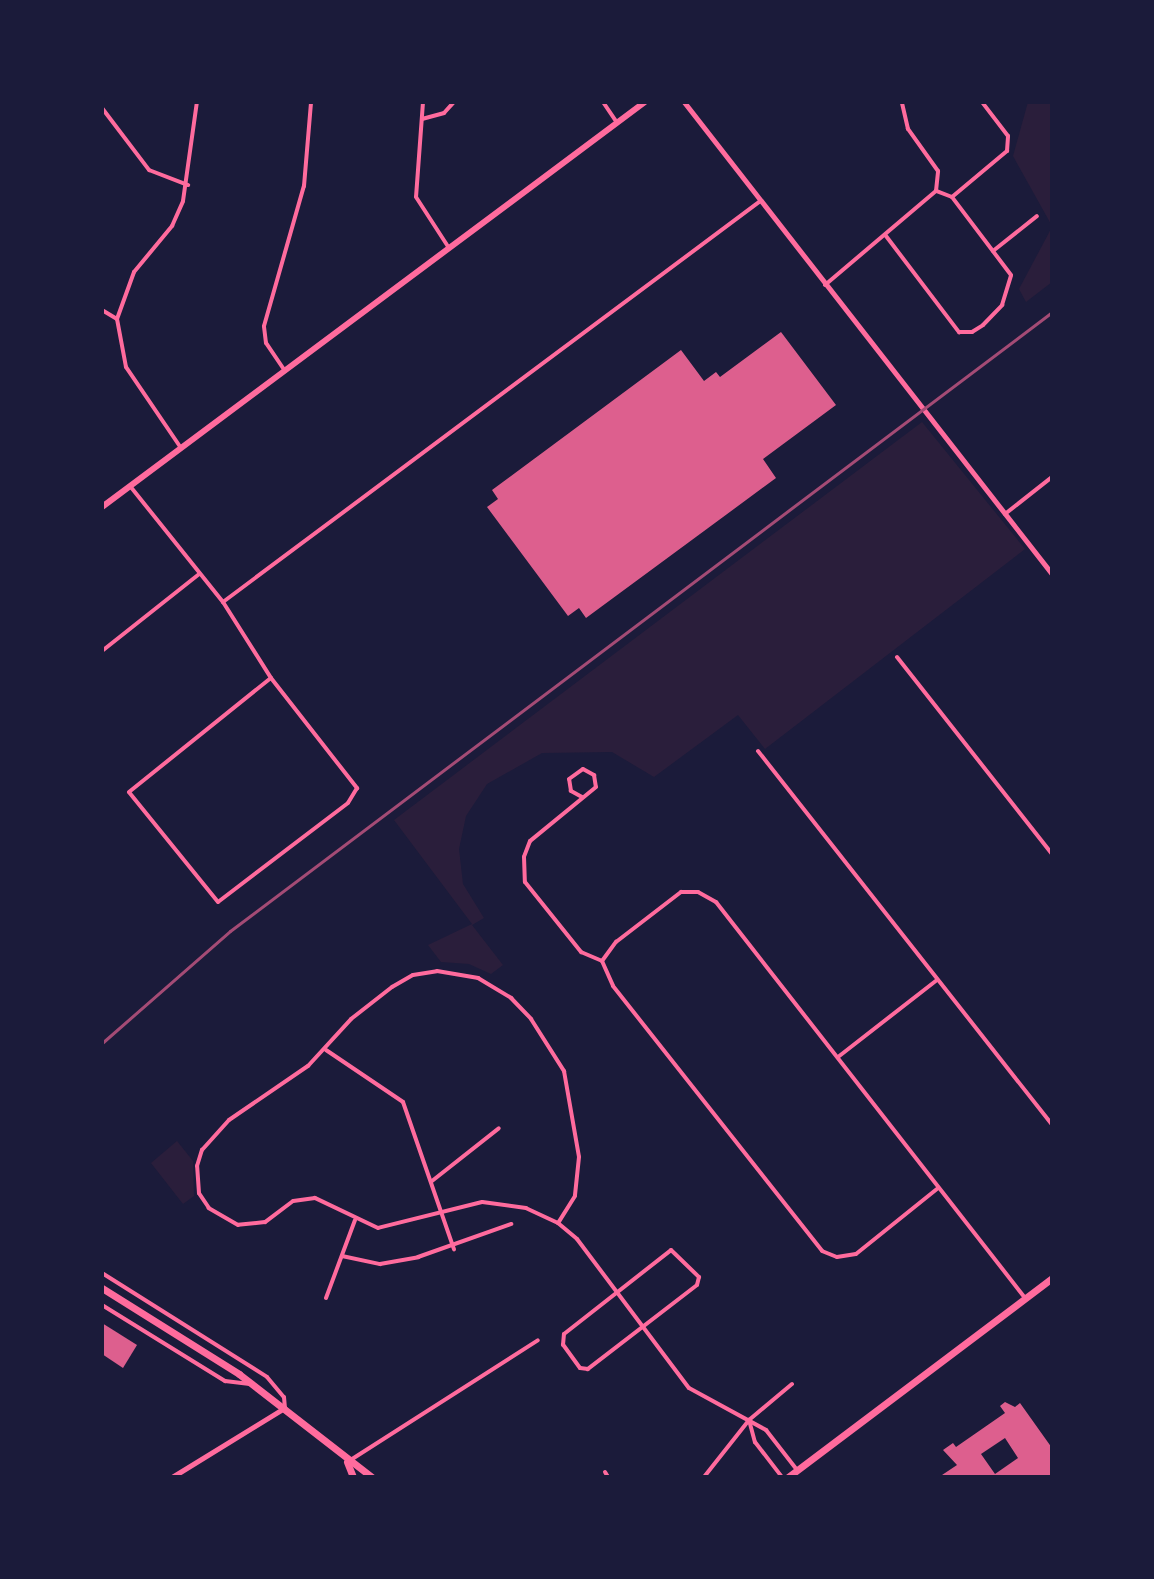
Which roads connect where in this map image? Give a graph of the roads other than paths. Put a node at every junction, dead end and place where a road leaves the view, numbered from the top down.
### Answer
1 (197, 102) edge
2 (311, 102) edge
3 (423, 102) edge
4 (454, 102) edge
5 (603, 102) edge
6 (645, 102) edge
7 (684, 102) edge
8 (902, 102) edge
9 (982, 102) edge
10 (102, 108) edge
11 (422, 119) junction
12 (617, 123) junction
13 (188, 185) junction
14 (936, 191) junction
15 (952, 197) junction
16 (759, 202) junction
17 (1037, 216) dead end
18 (886, 236) junction
19 (449, 248) junction
20 (993, 251) junction
21 (825, 285) junction
22 (102, 310) edge
23 (117, 319) junction
24 (285, 371) junction
25 (181, 448) junction
26 (1052, 477) edge
27 (130, 486) junction
28 (102, 507) edge
29 (1005, 514) junction
30 (199, 574) junction
31 (1052, 574) edge
32 (223, 602) junction
33 (102, 651) edge
34 (897, 657) dead end
35 (271, 678) junction
36 (758, 751) dead end
37 (582, 797) junction
38 (1052, 854) edge
39 (602, 961) junction
40 (937, 980) junction
41 (326, 1050) junction
42 (838, 1057) junction
43 (1052, 1125) edge
44 (499, 1128) dead end
45 (432, 1181) junction
46 (938, 1188) junction
47 (442, 1212) junction
48 (355, 1220) junction
49 (558, 1223) junction
50 (511, 1224) dead end
51 (454, 1249) junction
52 (342, 1256) junction
53 (102, 1273) edge
54 (1052, 1278) edge
55 (102, 1288) edge
56 (618, 1292) junction
57 (326, 1298) dead end
58 (1025, 1298) junction
59 (102, 1305) edge
60 (641, 1326) junction
61 (538, 1340) dead end
62 (792, 1384) dead end
63 (254, 1385) junction
64 (285, 1408) junction
65 (749, 1420) junction
66 (347, 1462) junction
67 (797, 1470) junction
68 (172, 1477) edge
69 (353, 1477) edge
70 (372, 1477) edge
71 (704, 1477) edge
72 (782, 1477) edge
73 (788, 1477) edge

1 - 13 street
2 - 24 street
3 - 11 street
4 - 11 street
5 - 12 street
6 - 12 main road
7 - 16 street
8 - 14 street
9 - 15 street
10 - 13 street
11 - 19 street
12 - 19 main road
13 - 23 street
14 - 15 street
14 - 18 street
15 - 20 street
16 - 21 street
16 - 32 street
17 - 20 street
18 - 20 street
18 - 21 street
19 - 24 main road
21 - 29 street
22 - 23 street
23 - 25 street
24 - 25 main road
25 - 27 main road
26 - 29 street
27 - 28 main road
27 - 30 street
29 - 31 street
30 - 32 street
30 - 33 street
32 - 35 street
34 - 38 street
35 - 35 street
36 - 40 street
37 - 37 street
37 - 39 street
39 - 42 street
39 - 46 street
40 - 42 street
40 - 43 street
41 - 45 street
41 - 48 street
41 - 49 street
42 - 46 street
44 - 45 street
45 - 47 street
46 - 58 street
47 - 48 street
47 - 49 street
47 - 51 street
48 - 52 street
49 - 56 street
50 - 51 street
51 - 52 street
52 - 57 street
53 - 64 street
54 - 58 main road
55 - 63 main road
56 - 60 street
56 - 60 street
56 - 60 street
58 - 67 main road
59 - 63 street
60 - 65 street
61 - 66 street
62 - 65 street
63 - 64 main road
64 - 66 main road
64 - 68 street
65 - 67 street
65 - 71 street
65 - 72 street
66 - 69 main road
66 - 70 main road
67 - 73 main road

